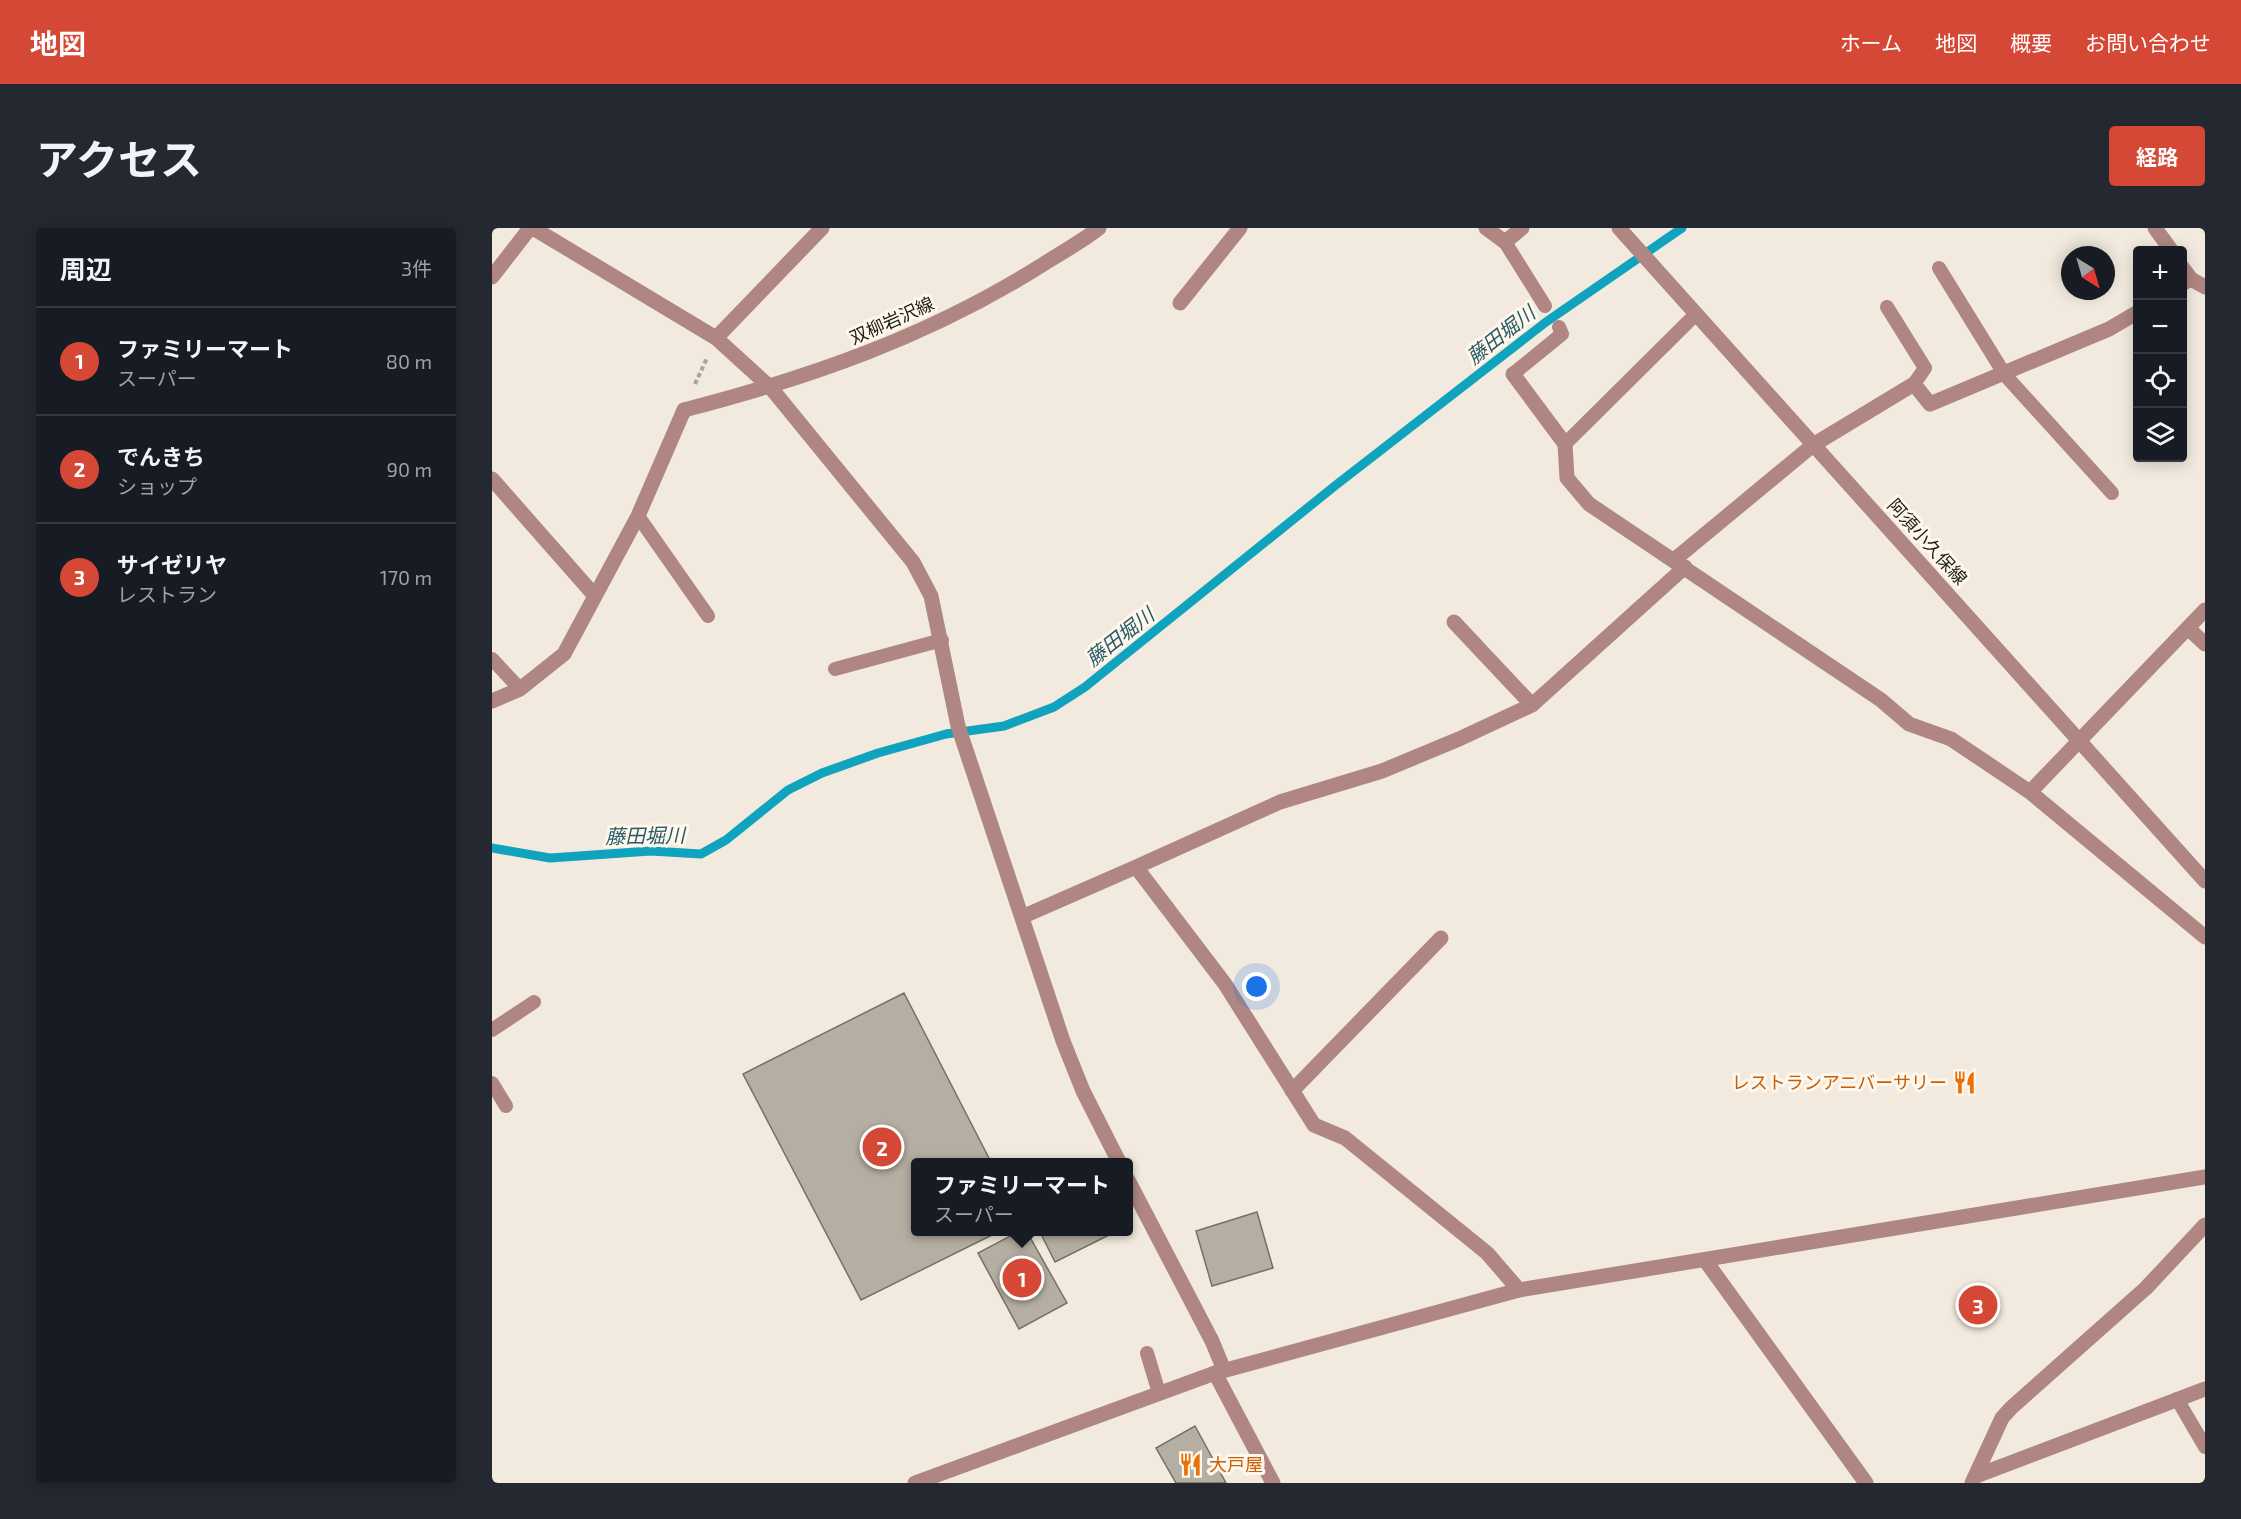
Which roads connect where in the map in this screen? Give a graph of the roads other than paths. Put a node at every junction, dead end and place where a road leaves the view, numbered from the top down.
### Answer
1 (532, 228) edge
2 (822, 228) edge
3 (1240, 228) edge
4 (1486, 228) edge
5 (1522, 228) edge
6 (2155, 228) edge
7 (1091, 230) edge
8 (1624, 233) edge
9 (1505, 242) junction
10 (2168, 246) edge
11 (1939, 268) dead end
12 (492, 277) edge
13 (1180, 303) dead end
14 (1545, 306) dead end
15 (1887, 307) dead end
16 (1696, 314) junction
17 (2133, 315) edge
18 (1558, 327) dead end
19 (716, 338) junction
20 (1513, 374) joint
21 (2005, 375) junction
22 (1914, 384) junction
23 (771, 388) junction
24 (1565, 444) junction
25 (1813, 445) junction
26 (492, 479) edge
27 (2112, 493) dead end
28 (638, 516) junction
29 (1679, 563) junction
30 (595, 596) junction
31 (2205, 610) edge
32 (708, 616) dead end
33 (1454, 622) dead end
34 (2188, 628) junction
35 (942, 640) junction
36 (2205, 644) edge
37 (492, 659) edge
38 (835, 669) dead end
39 (520, 689) junction
40 (492, 701) edge
41 (1532, 705) junction
42 (2079, 741) junction
43 (2030, 792) junction
44 (1136, 867) junction
45 (2205, 881) edge
46 (1024, 916) junction
47 (2205, 937) edge
48 (1441, 938) dead end
49 (534, 1002) dead end
50 (492, 1030) edge
51 (492, 1083) edge
52 (1292, 1092) junction
53 (506, 1106) dead end
54 (1117, 1158) edge
55 (2205, 1177) edge
56 (1133, 1190) edge
57 (2205, 1225) edge
58 (1705, 1260) junction
59 (1519, 1290) junction
60 (1147, 1353) dead end
61 (1219, 1372) junction
62 (2205, 1389) edge
63 (1159, 1393) junction
64 (2177, 1399) junction
65 (2205, 1447) edge
66 (1974, 1479) edge
67 (915, 1483) edge
68 (1273, 1483) edge
69 (1866, 1483) edge

1 - 12 street
1 - 19 street
2 - 19 street
3 - 13 street
4 - 9 street
5 - 9 street
6 - 10 street
7 - 23 street, 双柳岩沢線
8 - 16 street, 阿須小久保線
9 - 14 lane
11 - 21 lane
15 - 22 lane
16 - 24 lane
16 - 25 street, 阿須小久保線
17 - 21 street
18 - 20 lane
19 - 23 street
20 - 24 street
21 - 22 street
21 - 27 lane
22 - 25 street
23 - 28 street, 双柳岩沢線
23 - 35 street
24 - 29 street
25 - 29 street
25 - 42 street, 阿須小久保線
26 - 30 street
28 - 30 street
28 - 32 lane
29 - 41 street
29 - 43 street
30 - 39 street
31 - 34 street
33 - 41 street
34 - 36 street
34 - 42 street
35 - 38 lane
35 - 46 street
37 - 39 lane
39 - 40 street
41 - 44 street
42 - 43 street
42 - 45 street, 阿須小久保線
43 - 47 street
44 - 46 street
44 - 52 street
46 - 54 street
48 - 52 street
49 - 50 lane
51 - 53 lane
52 - 59 street
55 - 58 street
56 - 61 street
57 - 66 street
58 - 59 street
58 - 69 street
59 - 61 street
60 - 63 lane
61 - 63 street
61 - 68 street
62 - 64 street
63 - 67 street
64 - 65 lane
64 - 66 street

